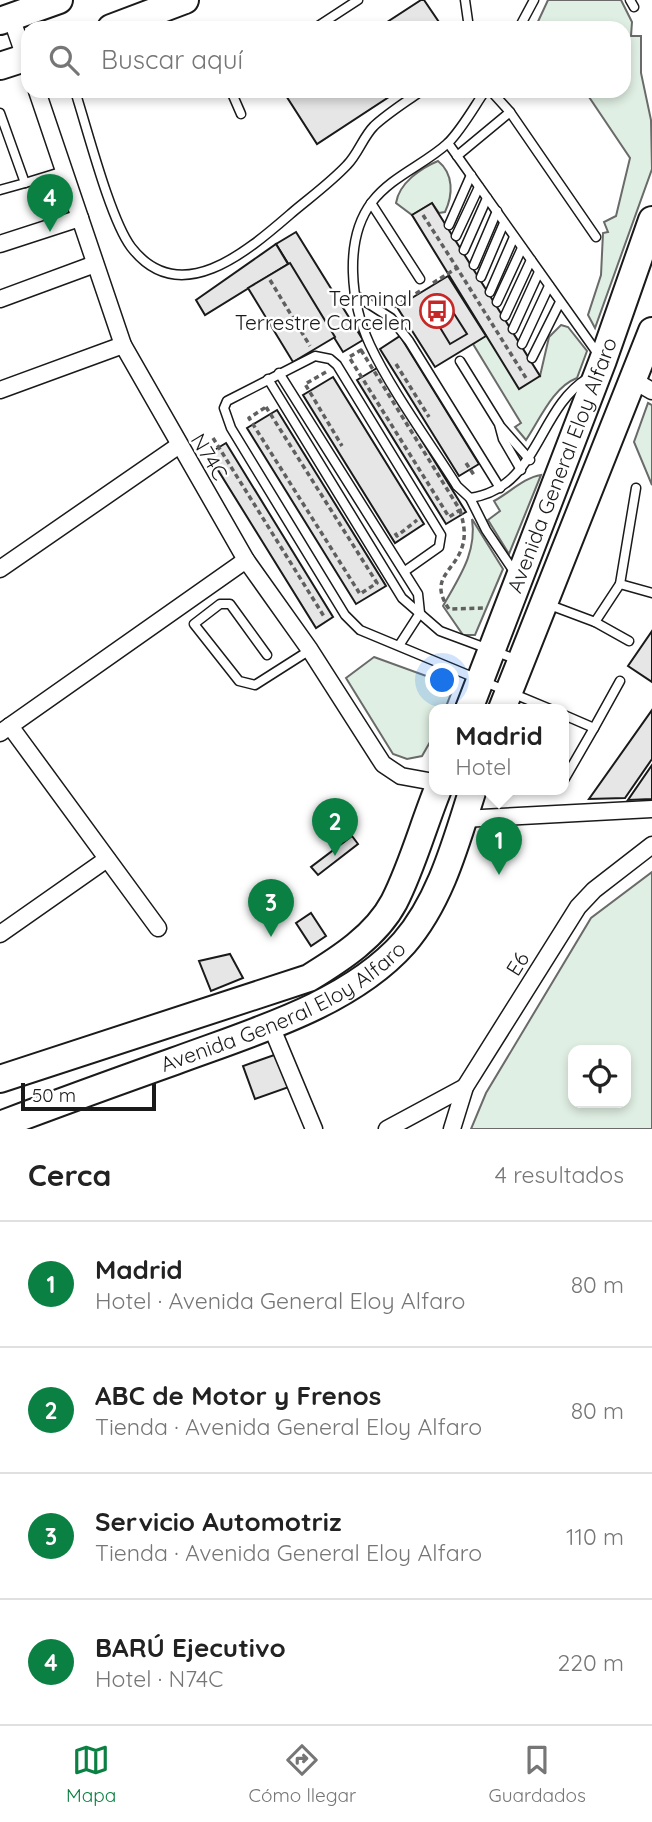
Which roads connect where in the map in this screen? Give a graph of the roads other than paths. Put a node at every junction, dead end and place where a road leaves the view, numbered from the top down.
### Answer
1 (59, 0) edge
2 (186, 0) edge
3 (358, 0) edge
4 (465, 0) edge
5 (534, 0) edge
6 (5, 19) edge
7 (130, 21) edge
8 (326, 21) edge
9 (468, 21) edge
10 (523, 21) edge
11 (21, 49) edge
12 (21, 61) edge
13 (0, 66) edge
14 (39, 98) edge
15 (77, 98) edge
16 (234, 98) edge
17 (412, 98) edge
18 (483, 98) edge
19 (496, 98) edge
20 (510, 111) junction
21 (0, 113) edge
22 (241, 114) dead end
23 (448, 143) junction
24 (457, 156) junction
25 (64, 171) junction
26 (471, 175) junction
27 (25, 183) junction
28 (479, 187) junction
29 (0, 190) edge
30 (487, 198) junction
31 (371, 203) junction
32 (496, 211) junction
33 (80, 218) junction
34 (652, 220) edge
35 (504, 223) junction
36 (449, 225) dead end
37 (456, 236) dead end
38 (514, 237) junction
39 (596, 237) dead end
40 (0, 244) edge
41 (522, 248) junction
42 (464, 250) dead end
43 (531, 260) junction
44 (95, 264) junction
45 (474, 265) dead end
46 (539, 272) junction
47 (481, 277) dead end
48 (420, 279) dead end
49 (549, 286) junction
50 (490, 292) dead end
51 (355, 295) junction
52 (0, 299) edge
53 (497, 302) dead end
54 (560, 302) junction
55 (505, 316) dead end
56 (513, 329) dead end
57 (652, 331) edge
58 (522, 344) dead end
59 (123, 345) junction
60 (533, 358) dead end
61 (460, 361) dead end
62 (600, 366) junction
63 (279, 373) junction
64 (268, 379) junction
65 (643, 385) edge
66 (0, 390) edge
67 (499, 424) junction
68 (178, 446) junction
69 (530, 460) junction
70 (522, 470) junction
71 (500, 488) junction
72 (636, 488) dead end
73 (470, 498) junction
74 (246, 560) junction
75 (0, 569) edge
76 (405, 571) junction
77 (519, 579) junction
78 (620, 584) junction
79 (652, 593) edge
80 (544, 603) junction
81 (420, 613) junction
82 (595, 622) junction
83 (629, 641) dead end
84 (400, 644) junction
85 (493, 649) junction
86 (310, 650) junction
87 (267, 655) dead end
88 (521, 661) junction
89 (480, 679) junction
90 (620, 681) dead end
91 (505, 700) edge
92 (471, 704) edge
93 (525, 704) edge
94 (569, 717) edge
95 (594, 728) junction
96 (5, 729) edge
97 (569, 771) edge
98 (429, 781) edge
99 (436, 795) edge
100 (472, 795) edge
101 (652, 809) edge
102 (463, 819) junction
103 (652, 845) edge
104 (107, 859) junction
105 (158, 928) dead end
106 (0, 934) edge
107 (271, 1026) junction
108 (0, 1079) edge
109 (465, 1087) junction
110 (0, 1125) edge
111 (314, 1129) edge
112 (387, 1129) edge
113 (452, 1129) edge

1 - 6 main road
2 - 7 main road
3 - 8 lane
4 - 9 lane
5 - 10 lane
6 - 11 street
12 - 13 main road
14 - 25 street, N74C
15 - 17 lane
16 - 22 lane
18 - 23 lane
19 - 20 lane
20 - 24 lane
20 - 39 lane
21 - 27 lane
23 - 24 lane
23 - 31 lane
24 - 26 lane
25 - 27 lane
25 - 33 street, N74C
26 - 28 lane
26 - 36 lane
27 - 29 lane
28 - 30 lane
28 - 37 lane
30 - 32 lane
30 - 42 lane
31 - 48 lane
31 - 51 lane
32 - 35 lane
32 - 45 lane
33 - 40 street
33 - 44 street, N74C
34 - 62 main road, Avenida General Eloy Alfaro
35 - 38 lane
35 - 47 lane
38 - 41 lane
38 - 50 lane
41 - 43 lane
41 - 53 lane
43 - 46 lane
43 - 55 lane
44 - 52 street
44 - 59 street, N74C
46 - 49 lane
46 - 56 lane
49 - 54 lane
49 - 58 lane
51 - 71 lane
51 - 73 lane
54 - 60 lane
54 - 62 lane
57 - 65 main road, Avenida General Eloy Alfaro
59 - 66 street
59 - 68 street, N74C
61 - 67 lane
62 - 69 lane
62 - 77 main road, Avenida General Eloy Alfaro
63 - 64 lane
63 - 76 lane
63 - 76 lane
64 - 81 lane
64 - 84 lane
65 - 80 main road, Avenida General Eloy Alfaro
67 - 69 lane
67 - 70 lane
68 - 74 street, N74C
68 - 75 street
69 - 70 lane
70 - 71 lane
71 - 73 lane
72 - 78 lane
73 - 77 lane
74 - 86 street, N74C
74 - 96 street
76 - 81 lane
77 - 85 main road, Avenida General Eloy Alfaro
78 - 79 lane
78 - 82 lane
80 - 82 lane
80 - 88 main road, Avenida General Eloy Alfaro
81 - 84 lane
81 - 85 lane
82 - 83 lane
84 - 89 lane
85 - 88 lane
85 - 89 main road, Avenida General Eloy Alfaro
86 - 87 lane
86 - 98 street, N74C
88 - 91 main road, Avenida General Eloy Alfaro
89 - 91 lane
89 - 92 main road, Avenida General Eloy Alfaro
90 - 95 lane
91 - 93 lane
94 - 95 lane
95 - 97 lane
96 - 104 street
99 - 108 main road, Avenida General Eloy Alfaro
100 - 102 main road, Avenida General Eloy Alfaro
101 - 102 street
102 - 107 main road, Avenida General Eloy Alfaro
103 - 109 street, E6
104 - 105 street
104 - 106 street
107 - 110 main road, Avenida General Eloy Alfaro
107 - 111 street
109 - 112 street
109 - 113 street, E6

